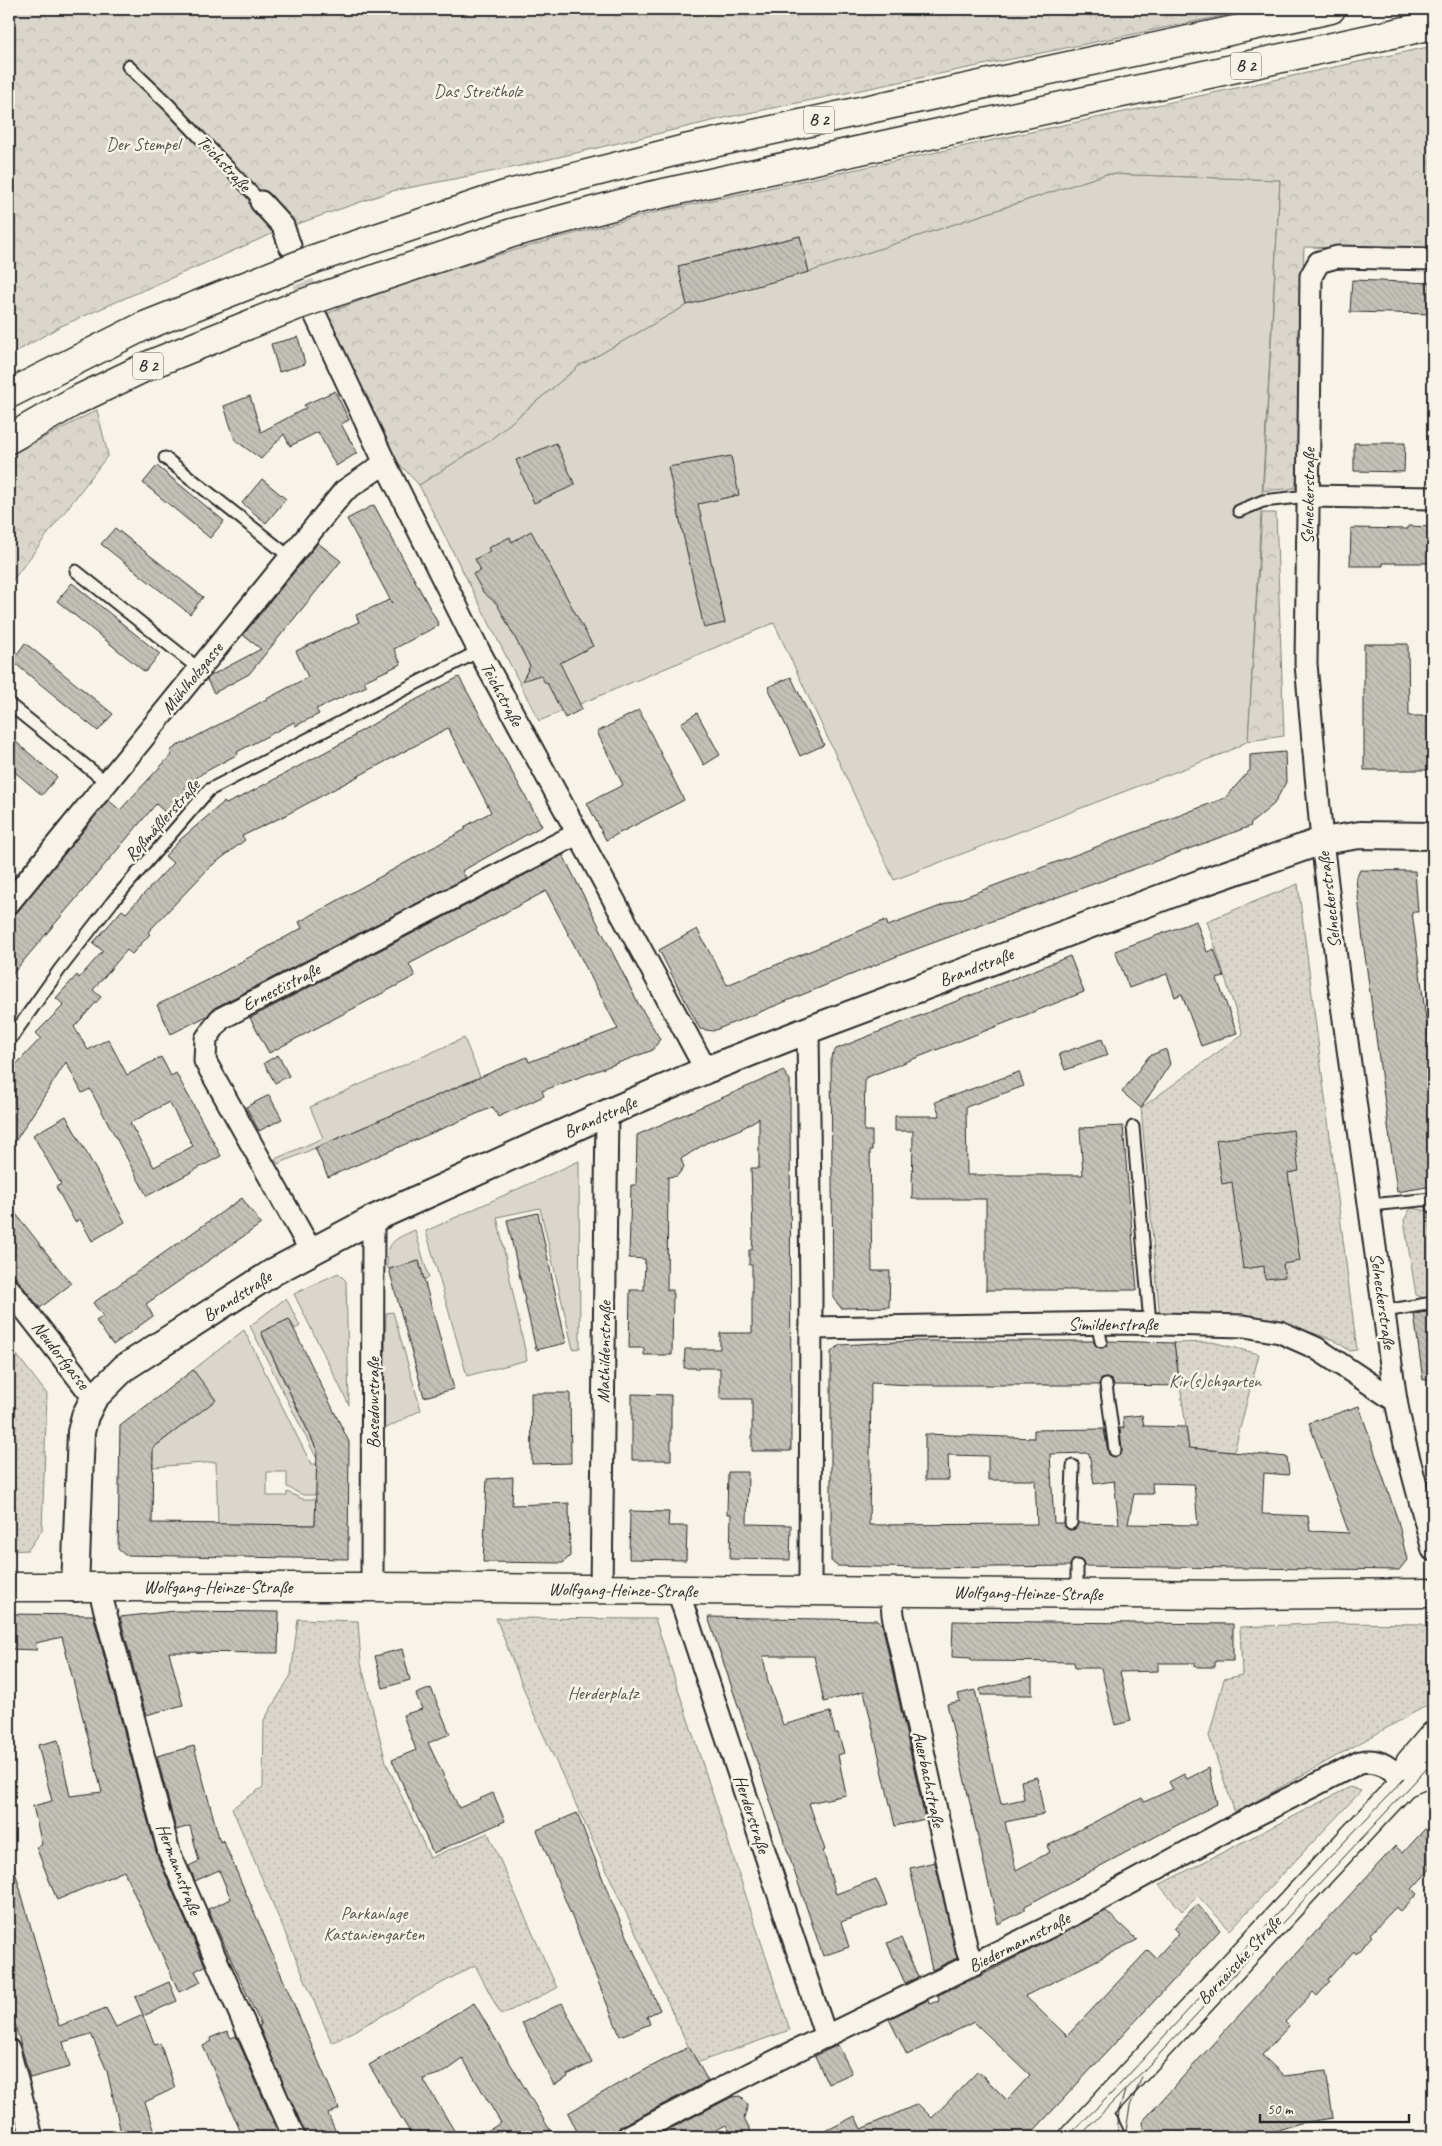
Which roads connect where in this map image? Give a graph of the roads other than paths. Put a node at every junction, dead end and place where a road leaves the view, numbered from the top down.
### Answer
1 (1331, 9) edge
2 (1433, 25) edge
3 (128, 66) dead end
4 (261, 202) joint
5 (290, 246) tunnel mouth
6 (1433, 259) edge
7 (311, 304) junction
8 (9, 394) edge
9 (9, 439) edge
10 (165, 458) dead end
11 (385, 463) junction
12 (1308, 496) junction
13 (1433, 498) edge
14 (1239, 511) dead end
15 (290, 557) junction
16 (76, 571) dead end
17 (479, 651) junction
18 (199, 668) junction
19 (9, 704) edge
20 (106, 782) junction
21 (577, 834) junction
22 (1433, 836) edge
23 (1322, 841) junction
24 (9, 903) edge
25 (808, 1030) junction
26 (9, 1040) edge
27 (706, 1070) junction
28 (607, 1113) junction
29 (1132, 1127) dead end
30 (1370, 1204) junction
31 (1433, 1207) edge
32 (373, 1219) junction
33 (311, 1252) junction
34 (9, 1289) edge
35 (1433, 1303) edge
36 (1384, 1310) junction
37 (1150, 1323) junction
38 (810, 1328) junction
39 (1106, 1385) dead end
40 (94, 1398) junction
41 (1396, 1401) junction
42 (1115, 1450) dead end
43 (1073, 1466) dead end
44 (1071, 1523) dead end
45 (1433, 1550) edge
46 (1077, 1566) dead end
47 (9, 1587) edge
48 (87, 1588) junction
49 (372, 1588) junction
50 (601, 1590) junction
51 (678, 1591) junction
52 (810, 1591) junction
53 (891, 1592) junction
54 (1433, 1593) edge
55 (1077, 1594) junction
56 (1237, 1595) junction
57 (1433, 1612) edge
58 (1433, 1736) edge
59 (1433, 1749) edge
60 (1433, 1770) edge
61 (1404, 1781) junction
62 (974, 1965) junction
63 (826, 2037) junction
64 (9, 2050) edge
65 (1098, 2112) junction
66 (32, 2137) edge
67 (294, 2137) edge
68 (627, 2137) edge
69 (1074, 2137) edge
70 (1114, 2137) edge

1 - 8 main road, B 2, bridge
2 - 7 main road, B 2
3 - 4 lane, Teichstraße
4 - 5 street, Teichstraße
6 - 12 street, Selneckerstraße
7 - 9 main road, B 2
7 - 11 street, Teichstraße
10 - 15 lane
11 - 15 street, Mühlholzgasse
11 - 17 street, Teichstraße
12 - 13 street
12 - 14 lane
12 - 23 street, Selneckerstraße
15 - 18 street, Mühlholzgasse
16 - 18 lane
17 - 21 street, Teichstraße
17 - 26 lane, Roßmäßlerstraße
18 - 20 street, Mühlholzgasse
19 - 20 lane
20 - 24 street, Mühlholzgasse
21 - 27 street, Teichstraße
21 - 33 street, Ernestistraße
22 - 23 street, Brandstraße
23 - 25 street, Brandstraße
23 - 30 street, Selneckerstraße
25 - 27 street, Brandstraße
25 - 38 street
27 - 28 street, Brandstraße
28 - 32 street, Brandstraße
28 - 50 street, Mathildenstraße
29 - 37 lane
30 - 31 lane
30 - 36 street, Selneckerstraße
32 - 33 street, Brandstraße
32 - 49 street, Basedowstraße
33 - 40 street, Brandstraße
34 - 40 street, Neudorfgasse
35 - 36 lane
36 - 41 street, Selneckerstraße
37 - 38 street, Simildenstraße
37 - 41 street, Simildenstraße
38 - 52 street
39 - 42 lane
40 - 48 street, Brandstraße
41 - 45 street, Selneckerstraße
43 - 44 lane
46 - 55 lane
47 - 48 main road, Wolfgang-Heinze-Straße
48 - 49 main road, Wolfgang-Heinze-Straße
48 - 67 street, Hermannstraße
49 - 50 main road, Wolfgang-Heinze-Straße
50 - 51 main road, Wolfgang-Heinze-Straße
51 - 52 main road, Wolfgang-Heinze-Straße
51 - 63 street, Herderstraße
52 - 53 main road, Wolfgang-Heinze-Straße
53 - 55 main road, Wolfgang-Heinze-Straße
53 - 62 street, Auerbachstraße
54 - 56 main road, Wolfgang-Heinze-Straße
55 - 56 main road, Wolfgang-Heinze-Straße
56 - 57 main road, Wolfgang-Heinze-Straße
58 - 61 main road, Bornaische Straße
59 - 61 lane
60 - 61 main road, Bornaische Straße
61 - 62 street, Biedermannstraße
61 - 65 main road, Bornaische Straße
62 - 63 street, Biedermannstraße
63 - 68 street, Biedermannstraße
64 - 66 street
65 - 69 main road, Bornaische Straße
65 - 70 street

